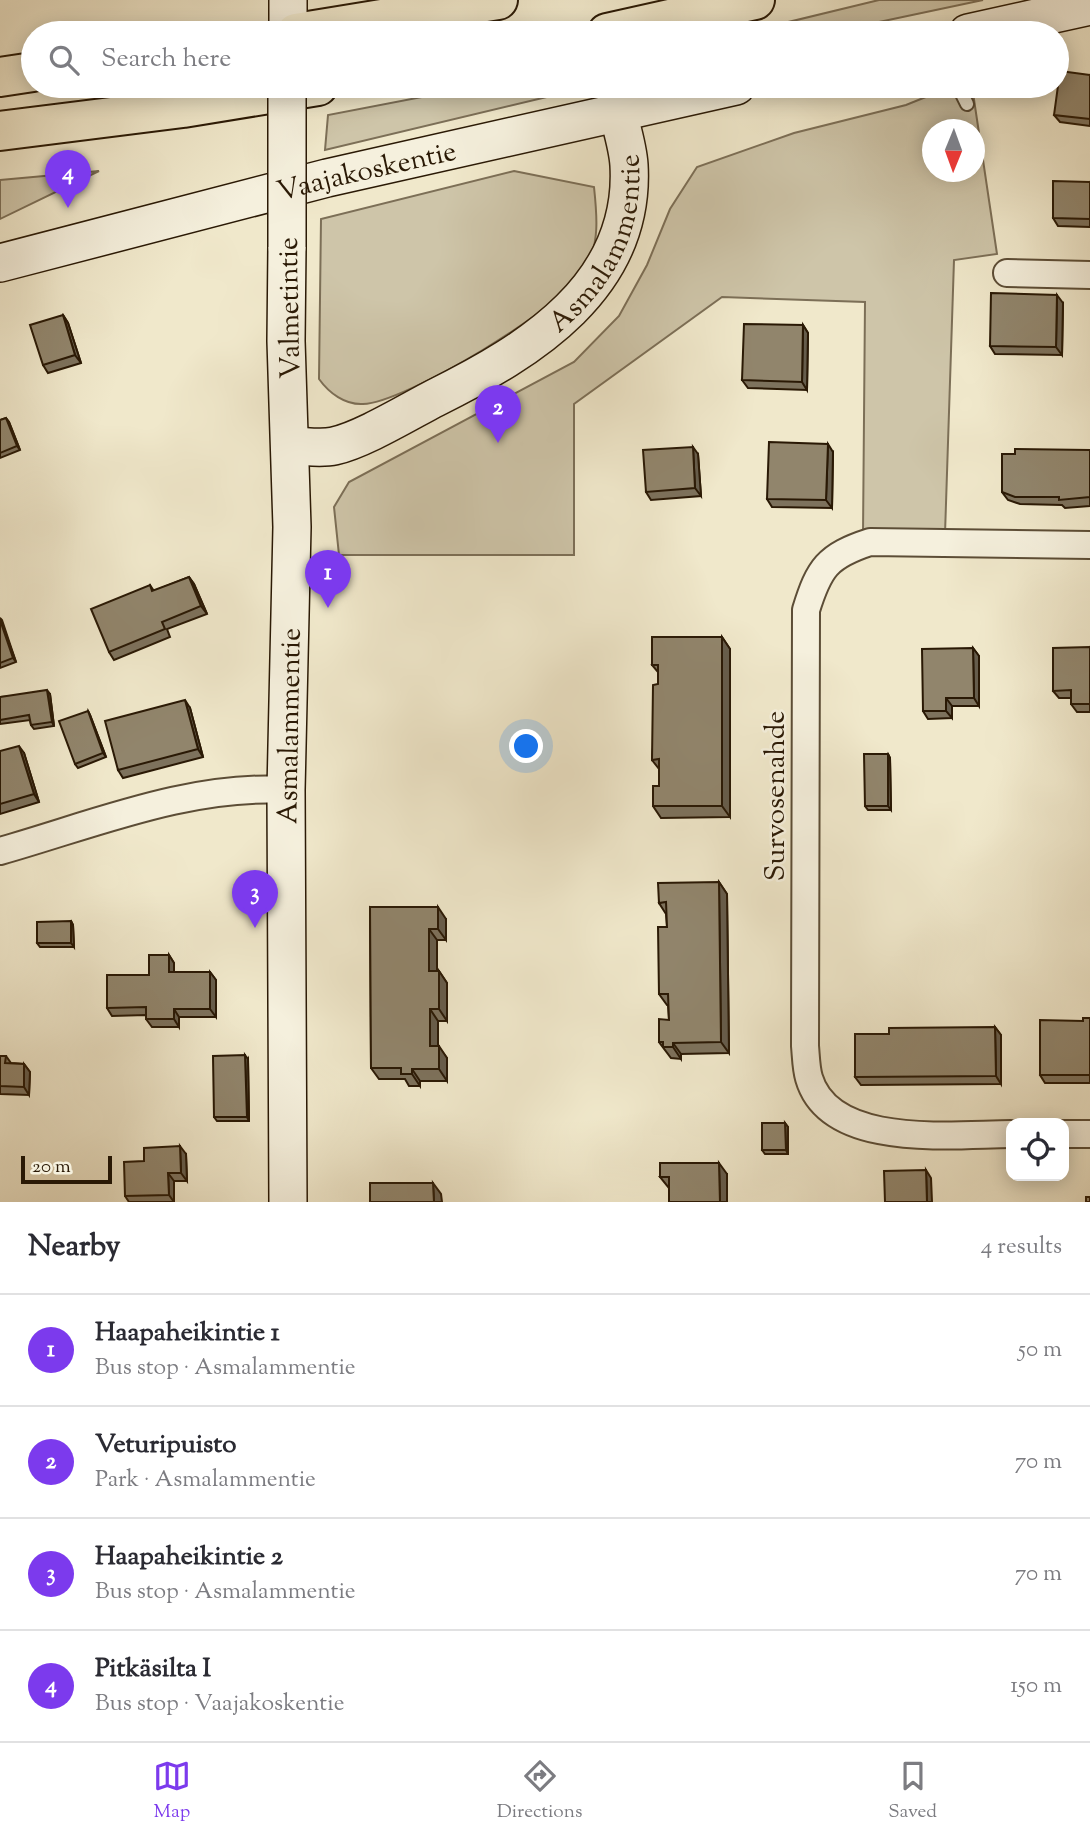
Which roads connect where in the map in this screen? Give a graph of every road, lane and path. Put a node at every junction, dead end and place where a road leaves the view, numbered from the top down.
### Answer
1 (288, 0) edge
2 (498, 0) edge
3 (755, 0) edge
4 (1090, 6) edge
5 (288, 21) edge
6 (369, 21) edge
7 (661, 21) edge
8 (1022, 21) edge
9 (21, 74) edge
10 (0, 77) edge
11 (245, 98) edge
12 (287, 98) edge
13 (684, 98) edge
14 (964, 98) edge
15 (967, 104) dead end
16 (618, 113) junction
17 (0, 131) edge
18 (0, 263) edge
19 (1007, 273) dead end
20 (1090, 275) edge
21 (292, 446) junction
22 (1090, 545) edge
23 (286, 790) junction
24 (0, 851) edge
25 (1006, 1134) edge
26 (1069, 1134) edge
27 (1090, 1134) edge
28 (288, 1202) edge

1 - 5 street
2 - 6 highway
3 - 7 highway
4 - 8 street
9 - 10 highway
11 - 17 highway
12 - 21 street, Valmetintie, bridge
13 - 16 street, Vaajakoskentie
14 - 15 lane
16 - 18 street, Vaajakoskentie
16 - 21 street, Asmalammentie
19 - 20 street
21 - 23 street, Asmalammentie
22 - 25 street, Survosenahde
23 - 24 street
23 - 28 street, Asmalammentie
26 - 27 street

